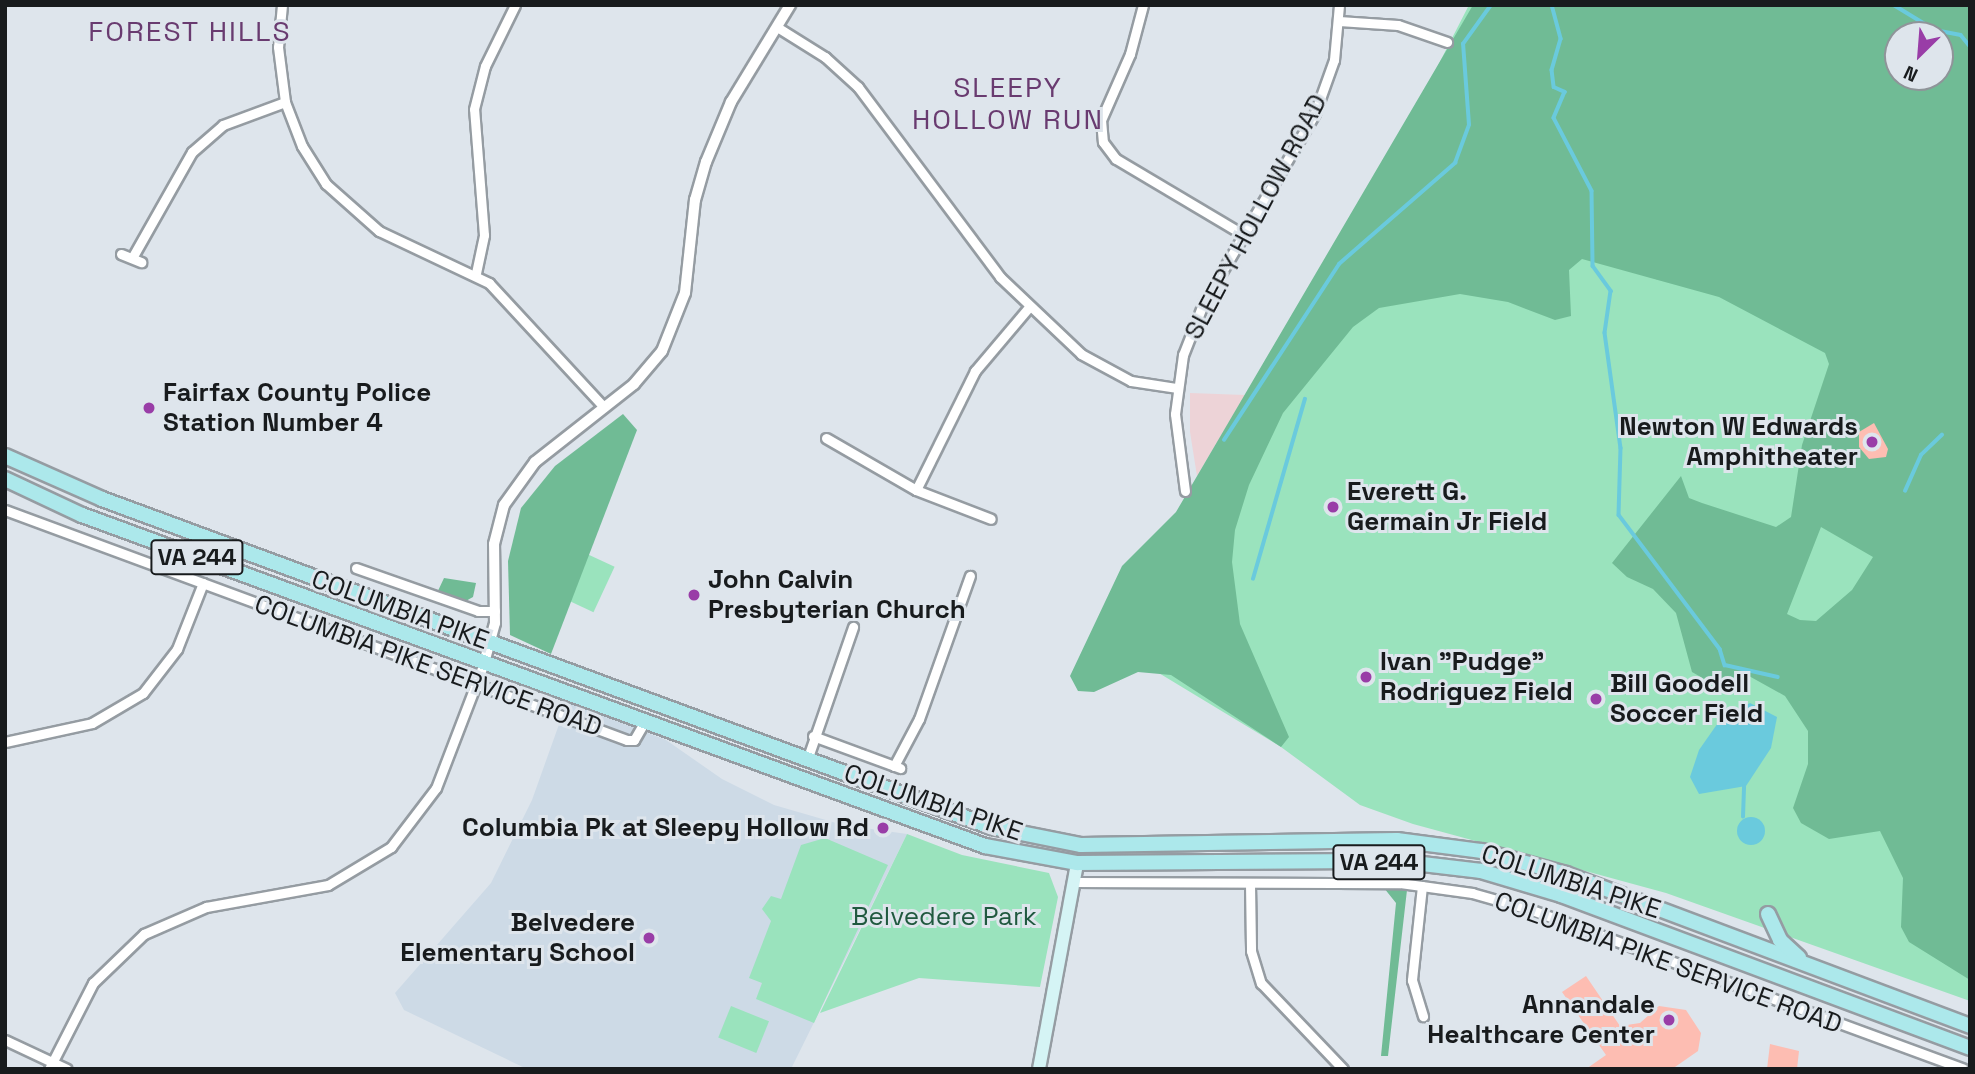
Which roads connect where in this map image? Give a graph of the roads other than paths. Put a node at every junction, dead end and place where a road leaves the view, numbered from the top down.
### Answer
1 (282, 5) edge
2 (514, 5) edge
3 (790, 5) edge
4 (1143, 5) edge
5 (1339, 5) edge
6 (1339, 21) junction
7 (777, 27) junction
8 (1447, 42) dead end
9 (285, 102) junction
10 (1244, 235) junction
11 (121, 254) dead end
12 (476, 273) junction
13 (1030, 306) junction
14 (1177, 388) junction
15 (604, 407) junction
16 (826, 438) dead end
17 (5, 456) edge
18 (5, 479) edge
19 (916, 490) junction
20 (1185, 491) dead end
21 (5, 510) edge
22 (991, 519) dead end
23 (356, 568) dead end
24 (970, 576) dead end
25 (202, 583) junction
26 (495, 611) junction
27 (853, 627) dead end
28 (491, 644) junction
29 (484, 663) junction
30 (476, 684) junction
31 (645, 723) junction
32 (813, 736) junction
33 (5, 742) edge
34 (807, 760) junction
35 (1081, 845) junction
36 (1077, 863) junction
37 (1074, 882) junction
38 (1250, 884) junction
39 (1422, 886) junction
40 (1768, 914) dead end
41 (1811, 967) junction
42 (1423, 1016) dead end
43 (1970, 1026) edge
44 (5, 1040) edge
45 (1970, 1048) edge
46 (51, 1065) edge
47 (67, 1069) edge
48 (1039, 1069) edge
49 (1343, 1069) edge
50 (1963, 1069) edge

1 - 9 street
2 - 12 street
3 - 7 street
4 - 10 street
5 - 6 street, SLEEPY HOLLOW ROAD
6 - 8 street
6 - 10 street, SLEEPY HOLLOW ROAD
7 - 13 street
7 - 15 street
9 - 11 street
9 - 12 street
10 - 14 street, SLEEPY HOLLOW ROAD
12 - 15 street
13 - 14 street
13 - 19 street
14 - 20 street, SLEEPY HOLLOW ROAD
15 - 26 street
16 - 19 street
17 - 28 main road, COLUMBIA PIKE / VA 244
18 - 29 main road, COLUMBIA PIKE / VA 244
19 - 22 street
21 - 25 street, COLUMBIA PIKE SERVICE ROAD
23 - 26 street
24 - 32 street
25 - 30 street, COLUMBIA PIKE SERVICE ROAD
25 - 33 street
26 - 28 street
27 - 32 street
28 - 29 street
28 - 34 main road, COLUMBIA PIKE / VA 244
29 - 30 street
29 - 31 main road, COLUMBIA PIKE / VA 244
30 - 31 street, COLUMBIA PIKE SERVICE ROAD
30 - 46 street
31 - 36 main road, COLUMBIA PIKE / VA 244
32 - 34 street
34 - 35 main road, COLUMBIA PIKE / VA 244
35 - 36 main road
35 - 41 main road, COLUMBIA PIKE / VA 244
36 - 37 main road
36 - 45 main road, COLUMBIA PIKE / VA 244
37 - 38 street, COLUMBIA PIKE SERVICE ROAD
37 - 48 main road
38 - 39 street, COLUMBIA PIKE SERVICE ROAD
38 - 49 street
39 - 42 street
39 - 50 street, COLUMBIA PIKE SERVICE ROAD
40 - 41 main road
41 - 43 main road, COLUMBIA PIKE / VA 244
44 - 46 street
46 - 47 street

